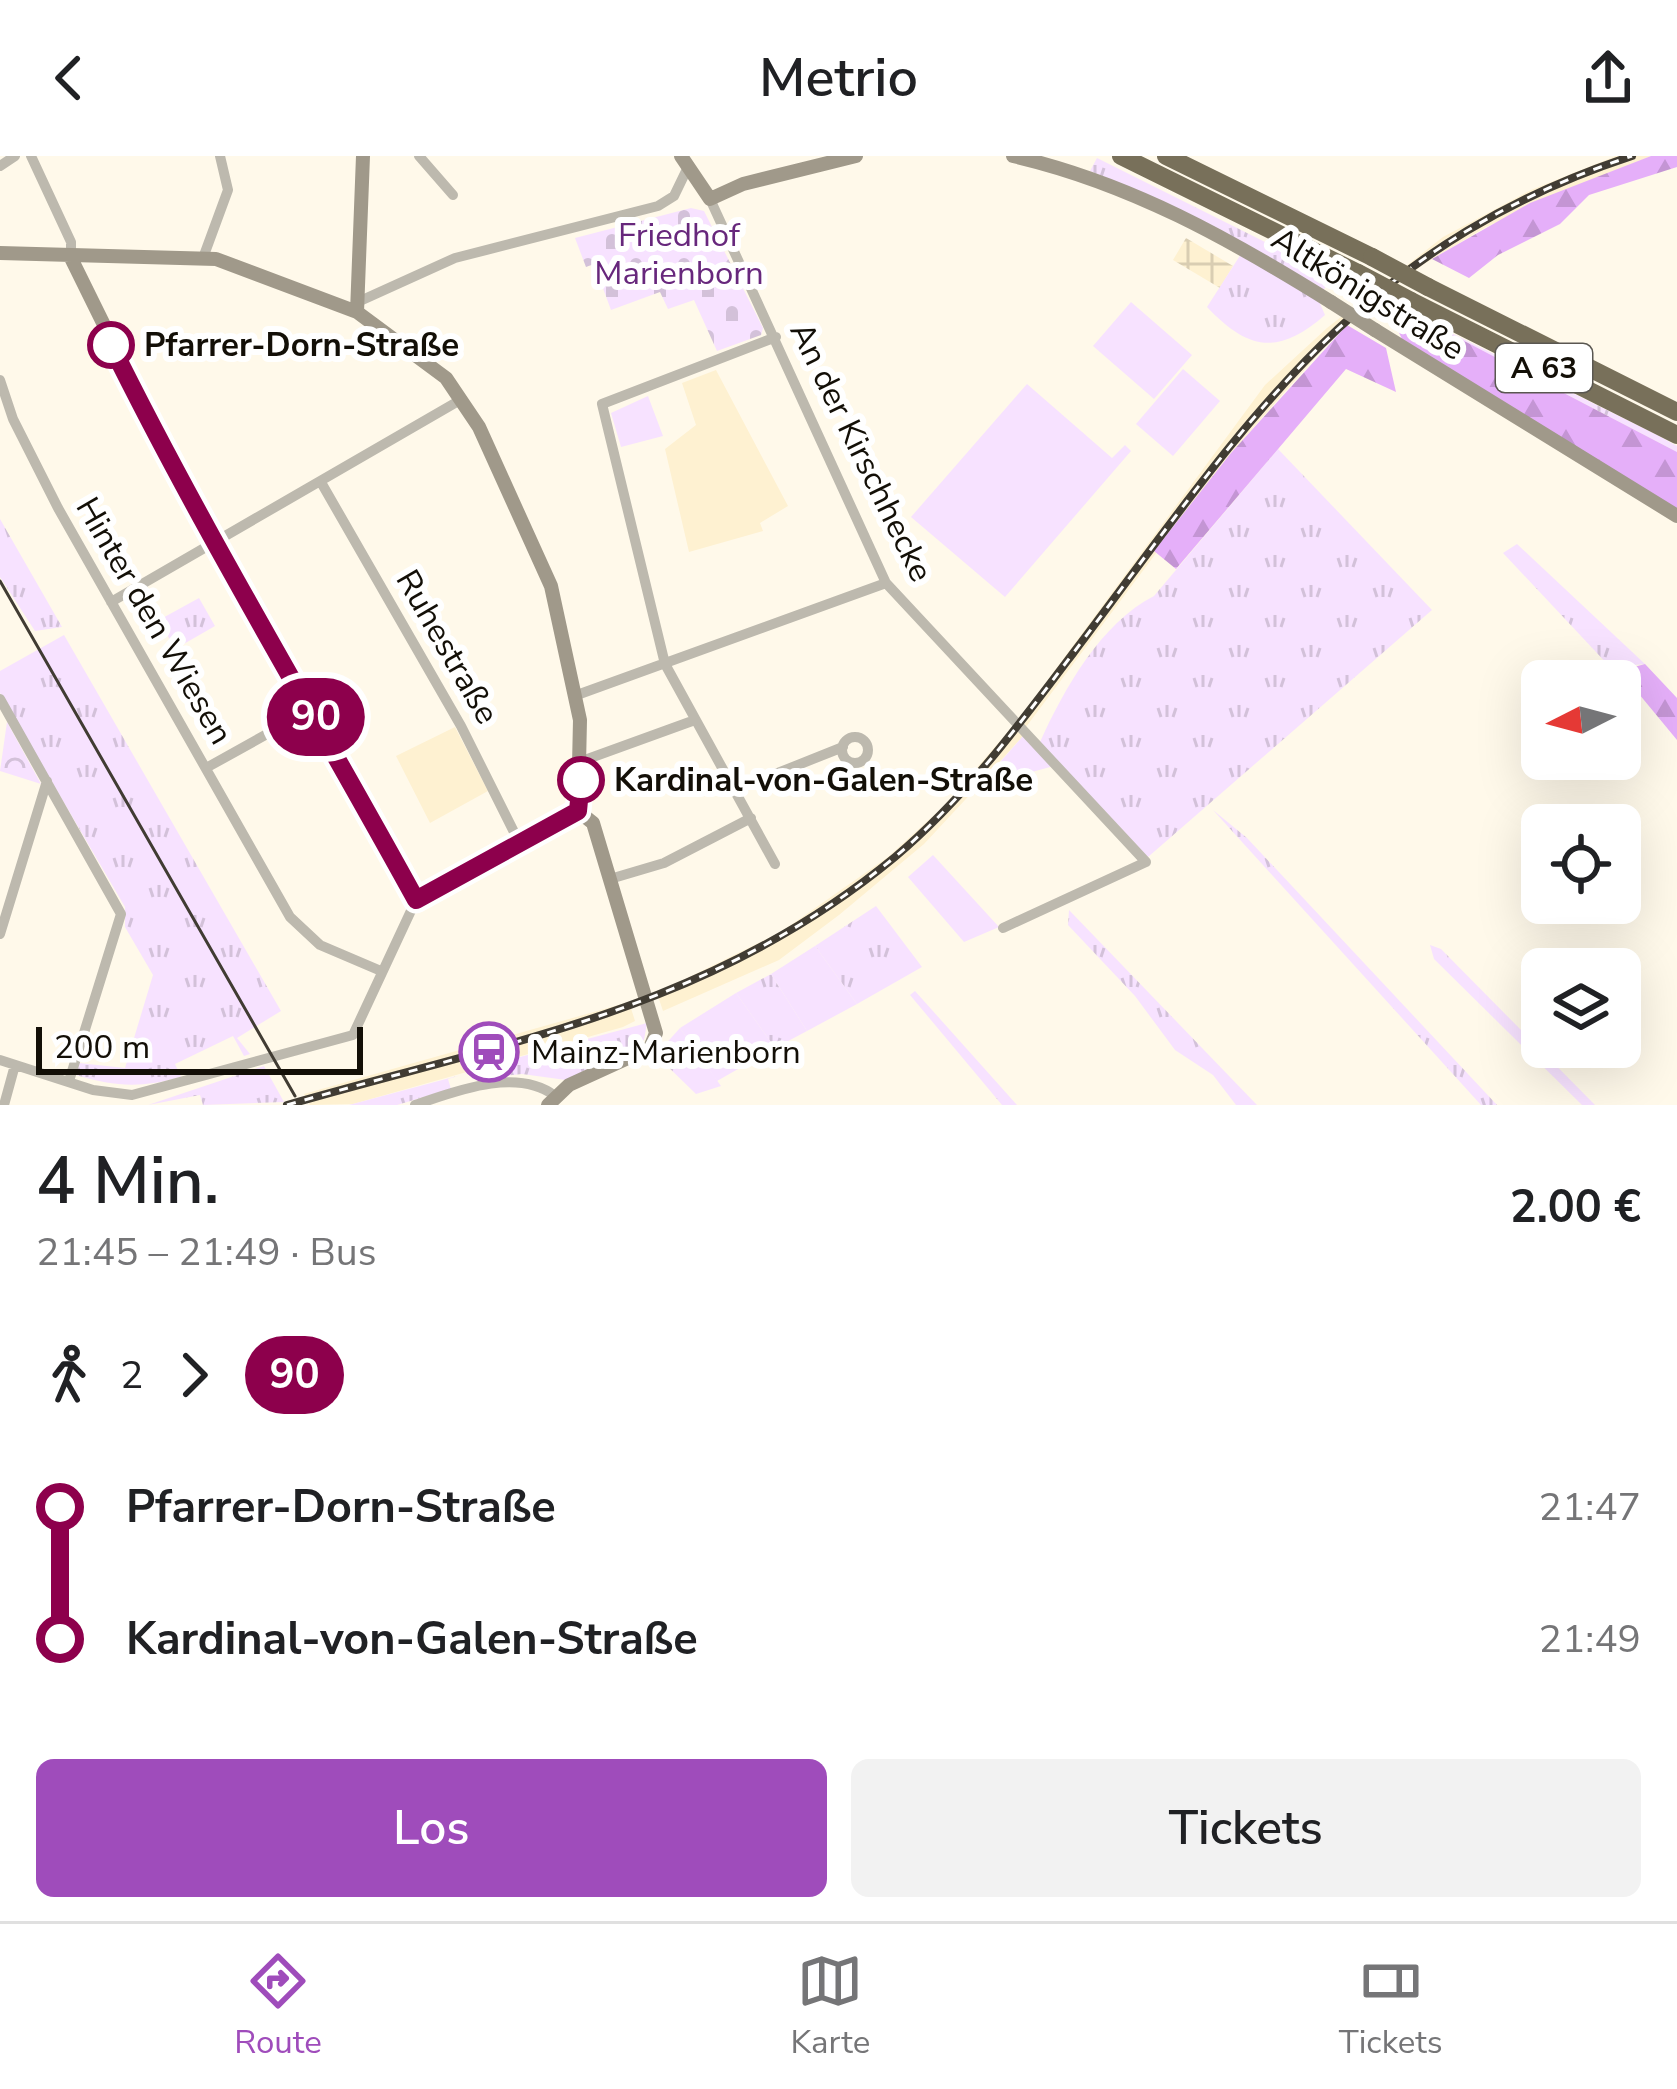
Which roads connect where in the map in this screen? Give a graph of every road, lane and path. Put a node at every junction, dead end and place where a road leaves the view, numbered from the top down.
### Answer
1 (15, 156) edge
2 (32, 156) edge
3 (220, 156) edge
4 (363, 156) edge
5 (419, 156) edge
6 (856, 156) edge
7 (1013, 156) edge
8 (1121, 156) edge
9 (1166, 156) edge
10 (686, 160) edge
11 (0, 166) edge
12 (707, 192) junction
13 (453, 195) dead end
14 (0, 253) edge
15 (71, 258) junction
16 (202, 258) junction
17 (358, 307) junction
18 (776, 337) junction
19 (0, 380) edge
20 (462, 399) junction
21 (1677, 412) edge
22 (1677, 435) edge
23 (322, 484) junction
24 (1677, 516) edge
25 (212, 546) junction
26 (886, 583) junction
27 (111, 602) junction
28 (665, 664) junction
29 (577, 695) junction
30 (0, 699) edge
31 (312, 709) junction
32 (695, 720) junction
33 (843, 747) dead end
34 (582, 761) junction
35 (206, 768) junction
36 (47, 781) junction
37 (735, 790) junction
38 (578, 811) junction
39 (751, 818) junction
40 (518, 840) junction
41 (775, 863) dead end
42 (610, 879) junction
43 (416, 900) junction
44 (1003, 928) dead end
45 (0, 934) edge
46 (381, 971) junction
47 (0, 1060) edge
48 (15, 1065) junction
49 (69, 1081) junction
50 (551, 1100) edge
51 (4, 1105) edge
52 (415, 1105) edge

1 - 11 street
2 - 15 street
3 - 16 street
4 - 17 street
5 - 13 street
6 - 12 street
7 - 24 street, Altkönigstraße, bridge
8 - 22 highway, A 63, bridge
9 - 21 highway, A 63, bridge
10 - 12 street
10 - 17 street
12 - 18 street, An der Kirschhecke
14 - 15 street
15 - 16 street
15 - 25 street
16 - 17 street
17 - 20 street
18 - 26 street, An der Kirschhecke
18 - 28 street
19 - 27 street, Hinter den Wiesen
20 - 23 street
20 - 29 street
23 - 25 street
23 - 40 street, Ruhestraße
25 - 27 street
25 - 31 street
26 - 28 street
26 - 44 street, An der Kirschhecke
27 - 35 street, Hinter den Wiesen
28 - 29 street
28 - 32 street
29 - 34 street
30 - 36 street
31 - 35 street
31 - 43 street
32 - 34 street
32 - 37 street
33 - 37 street
34 - 38 street
35 - 46 street, Hinter den Wiesen
36 - 45 street
36 - 49 street
37 - 39 street
38 - 40 street
38 - 42 street
39 - 41 street
39 - 42 street
40 - 43 street
42 - 50 street
43 - 46 street
46 - 49 street
47 - 48 street
48 - 49 street
48 - 51 street
50 - 52 street

